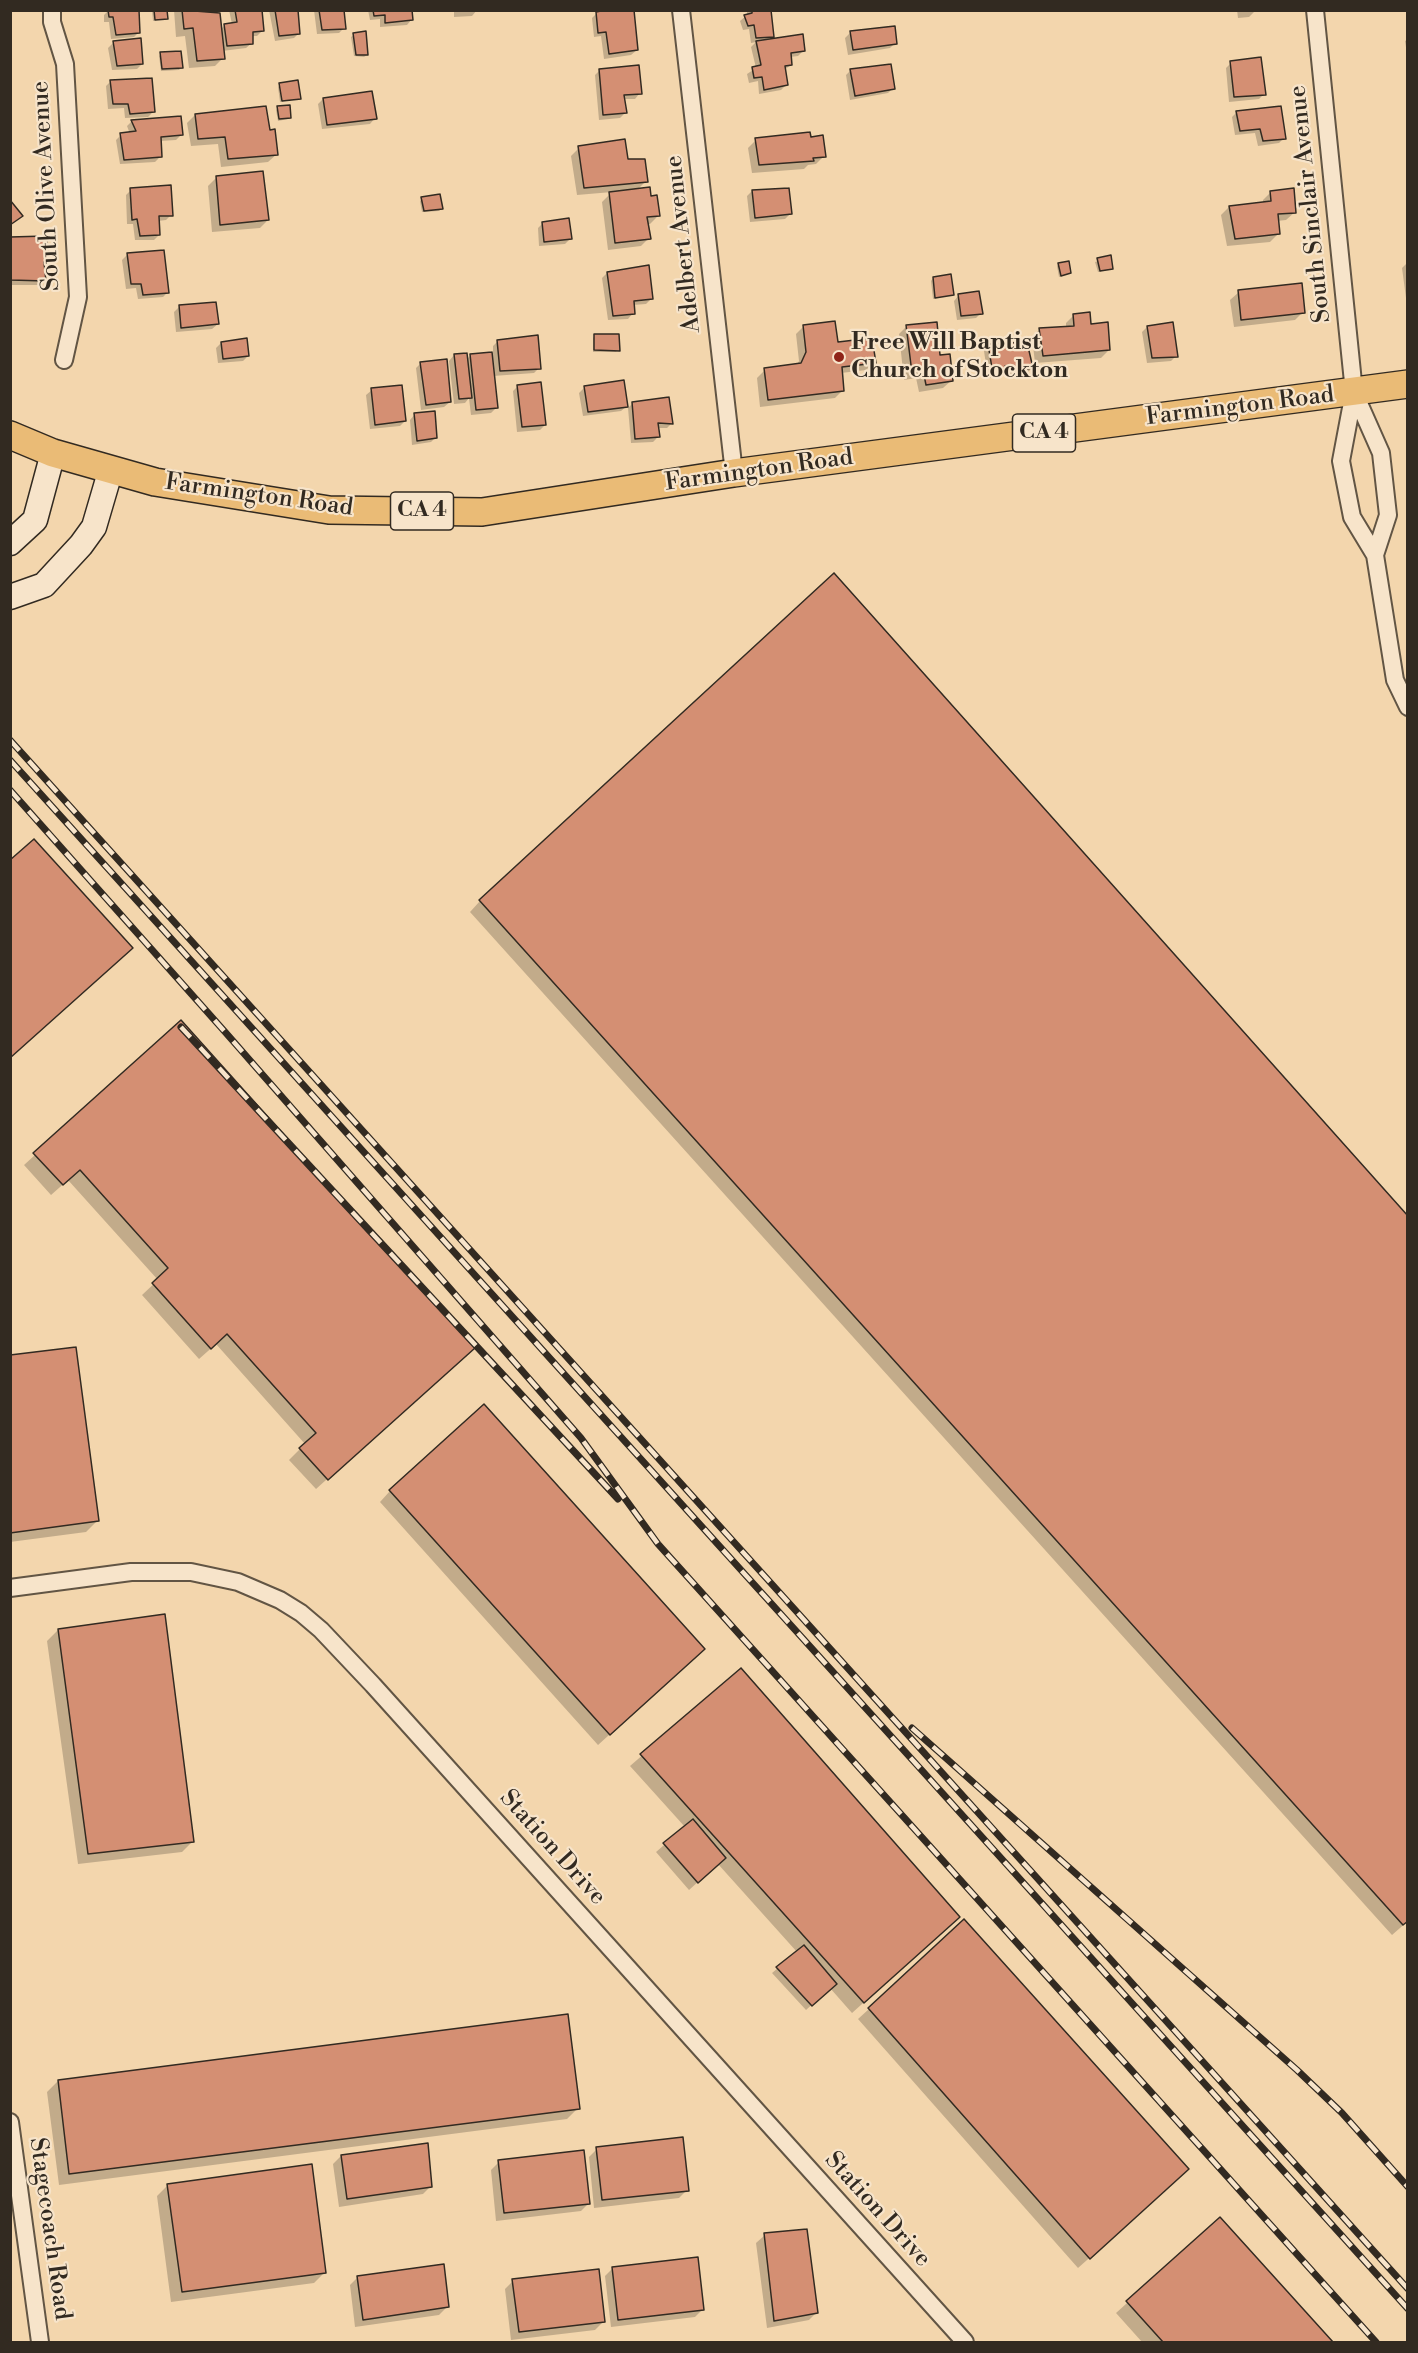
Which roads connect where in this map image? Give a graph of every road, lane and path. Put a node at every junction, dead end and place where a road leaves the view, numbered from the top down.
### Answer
1 (52, 10) edge
2 (681, 10) edge
3 (1315, 10) edge
4 (64, 360) dead end
5 (1407, 384) edge
6 (1354, 392) junction
7 (10, 435) edge
8 (53, 453) junction
9 (111, 469) junction
10 (734, 473) junction
11 (10, 543) edge
12 (1375, 555) junction
13 (10, 597) edge
14 (1407, 707) edge
15 (10, 1588) edge
16 (10, 2122) edge
17 (40, 2343) edge
18 (965, 2343) edge

1 - 4 street, South Olive Avenue
2 - 10 street, Adelbert Avenue
3 - 6 street, South Sinclair Avenue
5 - 6 main road, Farmington Road / CA 4
6 - 10 main road, Farmington Road / CA 4
6 - 12 street
6 - 12 street
7 - 8 main road, CA 4
8 - 9 main road, Farmington Road / CA 4
8 - 11 main road
9 - 10 main road, Farmington Road / CA 4
9 - 13 main road
12 - 14 street
15 - 18 street, Station Drive
16 - 17 street, Stagecoach Road

